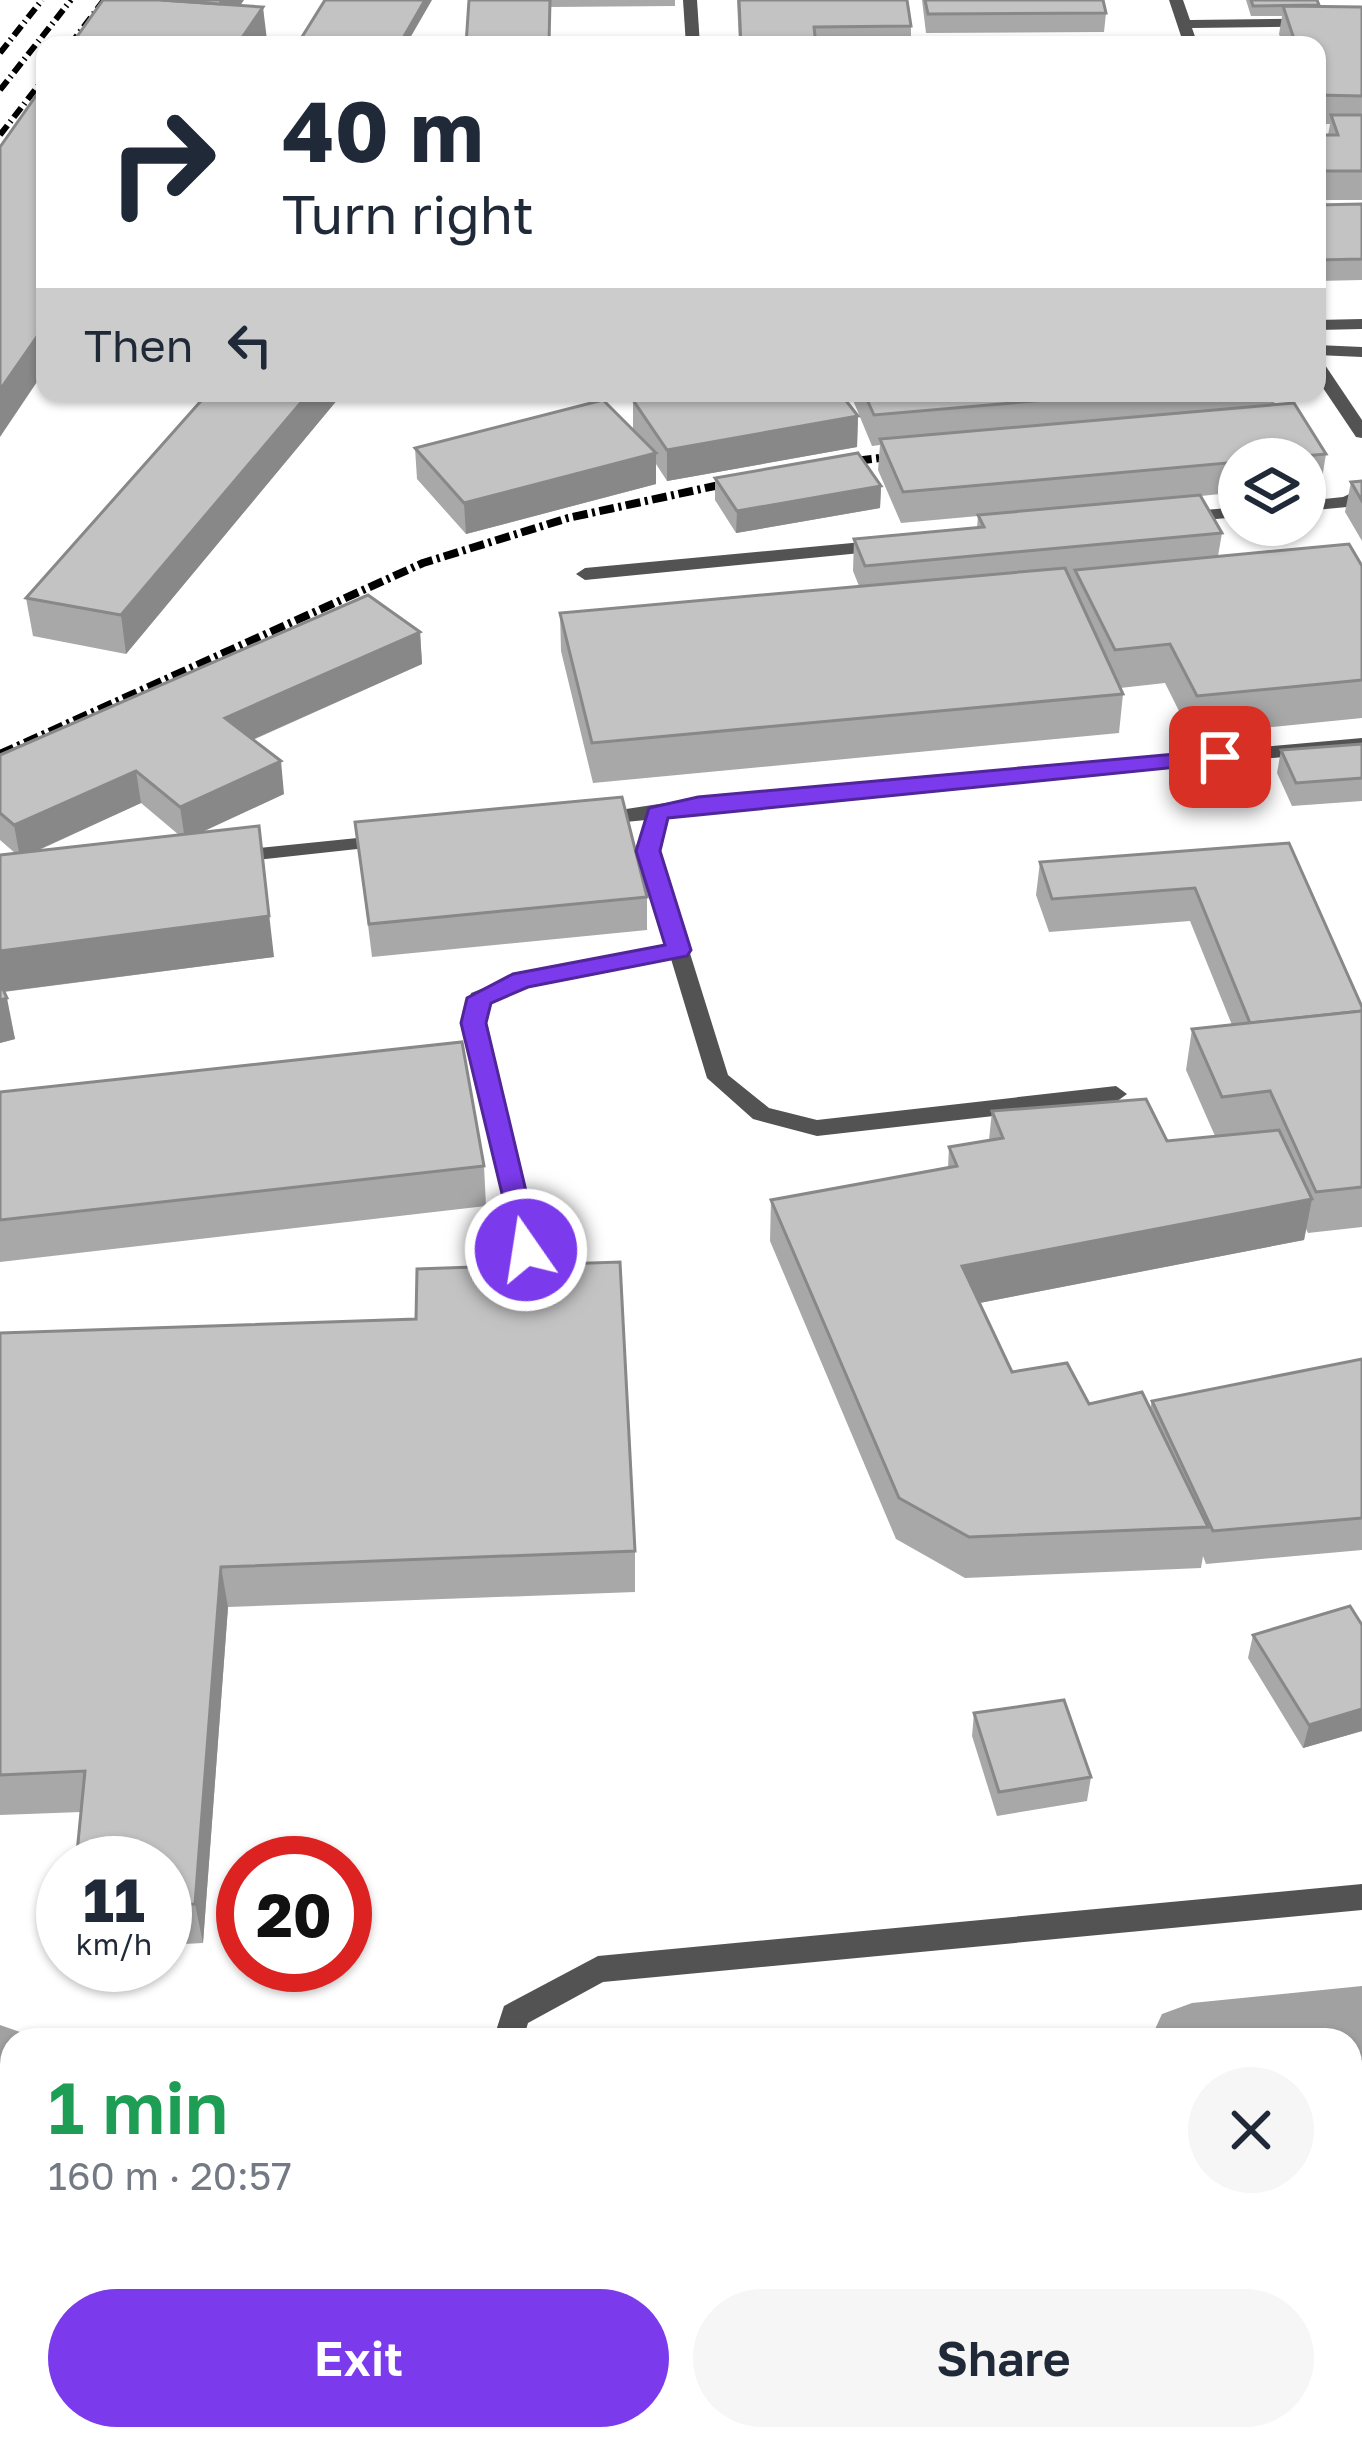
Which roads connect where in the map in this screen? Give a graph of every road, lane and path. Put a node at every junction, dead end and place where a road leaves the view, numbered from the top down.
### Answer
1 (690, 0) edge
2 (1177, 0) edge
3 (1362, 22) edge
4 (1184, 24) junction
5 (692, 36) edge
6 (1188, 36) edge
7 (1362, 324) edge
8 (1326, 326) edge
9 (1326, 350) edge
10 (1362, 352) edge
11 (1326, 379) edge
12 (1362, 433) edge
13 (1362, 493) edge
14 (1326, 504) edge
15 (1218, 514) edge
16 (1169, 519) edge
17 (912, 543) edge
18 (585, 574) dead end
19 (1362, 744) edge
20 (658, 813) junction
21 (564, 823) edge
22 (399, 839) edge
23 (212, 859) edge
24 (679, 950) junction
25 (1116, 1094) dead end
26 (526, 1250) dead end
27 (1362, 1897) edge
28 (511, 2028) edge

1 - 5 street
2 - 4 street
3 - 4 street
4 - 6 street
7 - 8 street
9 - 10 street
11 - 12 street
13 - 14 street
15 - 16 street
17 - 18 street
19 - 20 street
20 - 21 street
20 - 24 street
22 - 23 street
24 - 25 street
24 - 26 street
27 - 28 street

